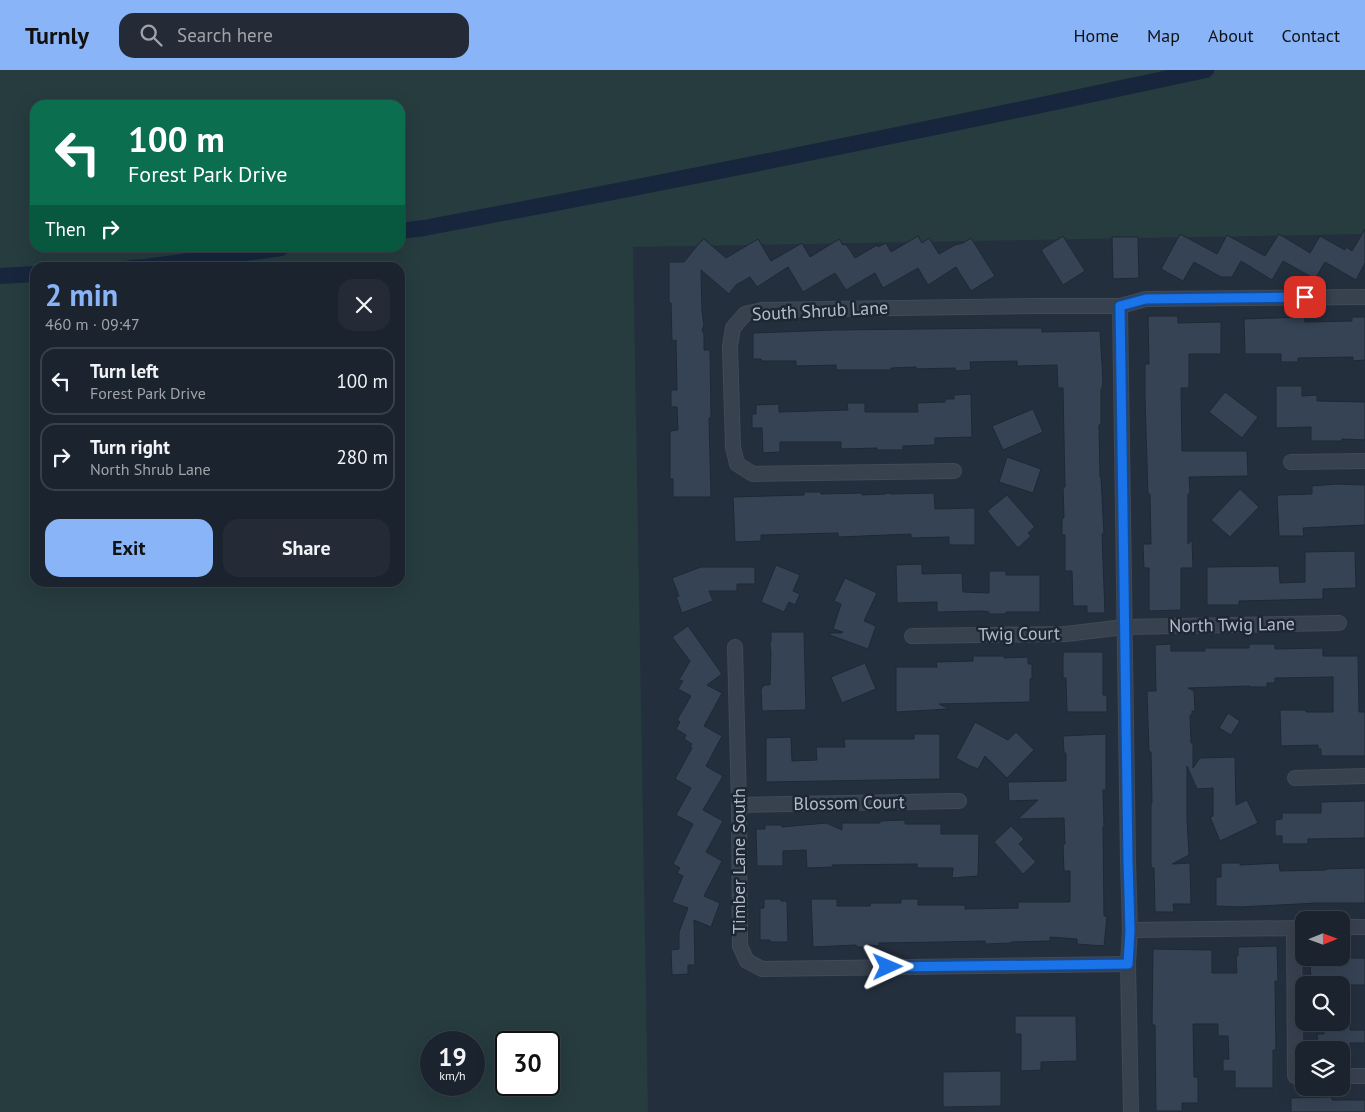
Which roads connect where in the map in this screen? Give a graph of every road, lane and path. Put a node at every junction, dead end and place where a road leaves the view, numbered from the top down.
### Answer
1 (1365, 296) edge
2 (1120, 306) junction
3 (1365, 461) edge
4 (1291, 462) dead end
5 (954, 472) dead end
6 (1339, 623) dead end
7 (1124, 627) junction
8 (912, 636) dead end
9 (735, 647) dead end
10 (1365, 776) edge
11 (1295, 778) dead end
12 (959, 801) dead end
13 (739, 805) junction
14 (1350, 927) edge
15 (1365, 927) edge
16 (1295, 928) edge
17 (1130, 930) junction
18 (1128, 964) junction
19 (1298, 966) edge
20 (1296, 1041) edge
21 (1350, 1076) edge
22 (1365, 1076) edge
23 (1131, 1112) edge

1 - 2 street
2 - 5 street, South Shrub Lane
2 - 7 street
3 - 4 street
6 - 7 street, North Twig Lane
7 - 8 street, Twig Court
7 - 17 street
9 - 13 street, Timber Lane South
10 - 11 street
12 - 13 street, Blossom Court
13 - 18 street, Timber Lane South
14 - 15 street
16 - 17 street
17 - 18 street
18 - 23 street
19 - 20 street
21 - 22 street

